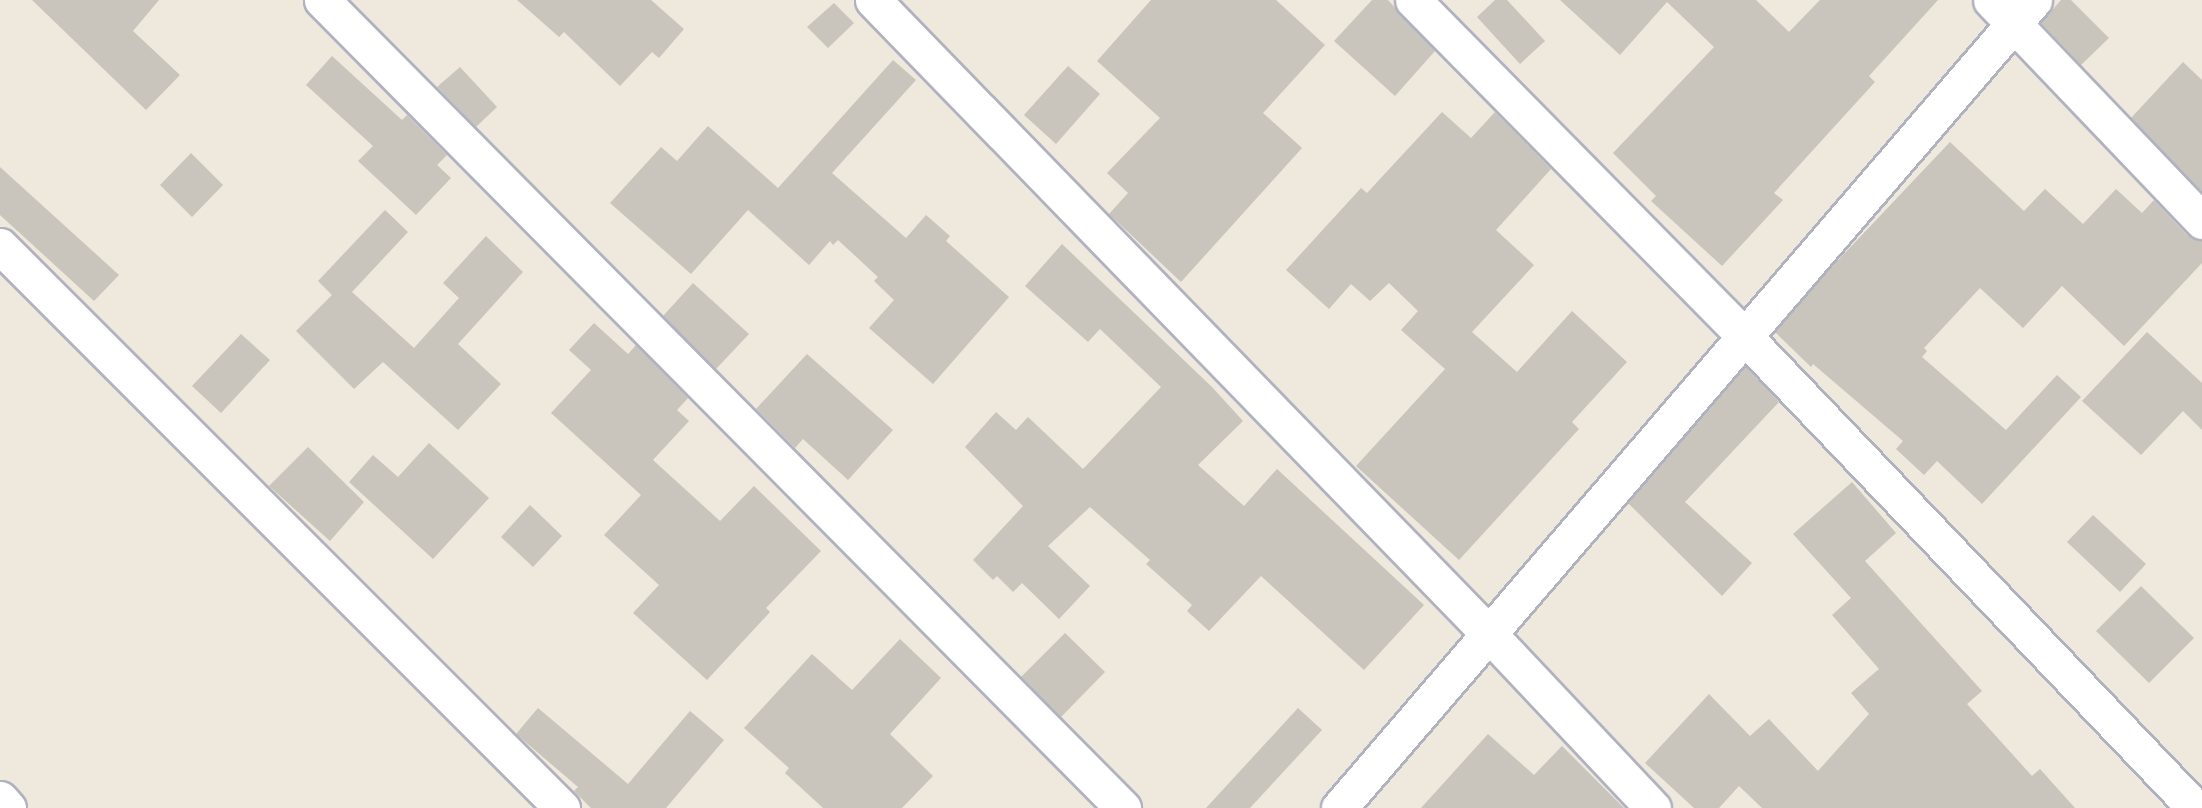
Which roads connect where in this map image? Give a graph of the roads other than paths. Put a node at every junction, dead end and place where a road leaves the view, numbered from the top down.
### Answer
1 (322, 0) edge
2 (873, 0) edge
3 (1413, 0) edge
4 (2013, 8) edge
5 (2202, 221) edge
6 (0, 246) edge
7 (1745, 337) junction
8 (1489, 634) junction
9 (0, 799) edge
10 (8, 808) edge
11 (562, 808) edge
12 (1123, 808) edge
13 (1339, 808) edge
14 (1653, 808) edge
15 (2195, 808) edge

1 - 12 street
2 - 8 street
3 - 7 street
4 - 5 street
4 - 7 street
6 - 11 street
7 - 8 street
7 - 15 street
8 - 13 street
8 - 14 street
9 - 10 street

